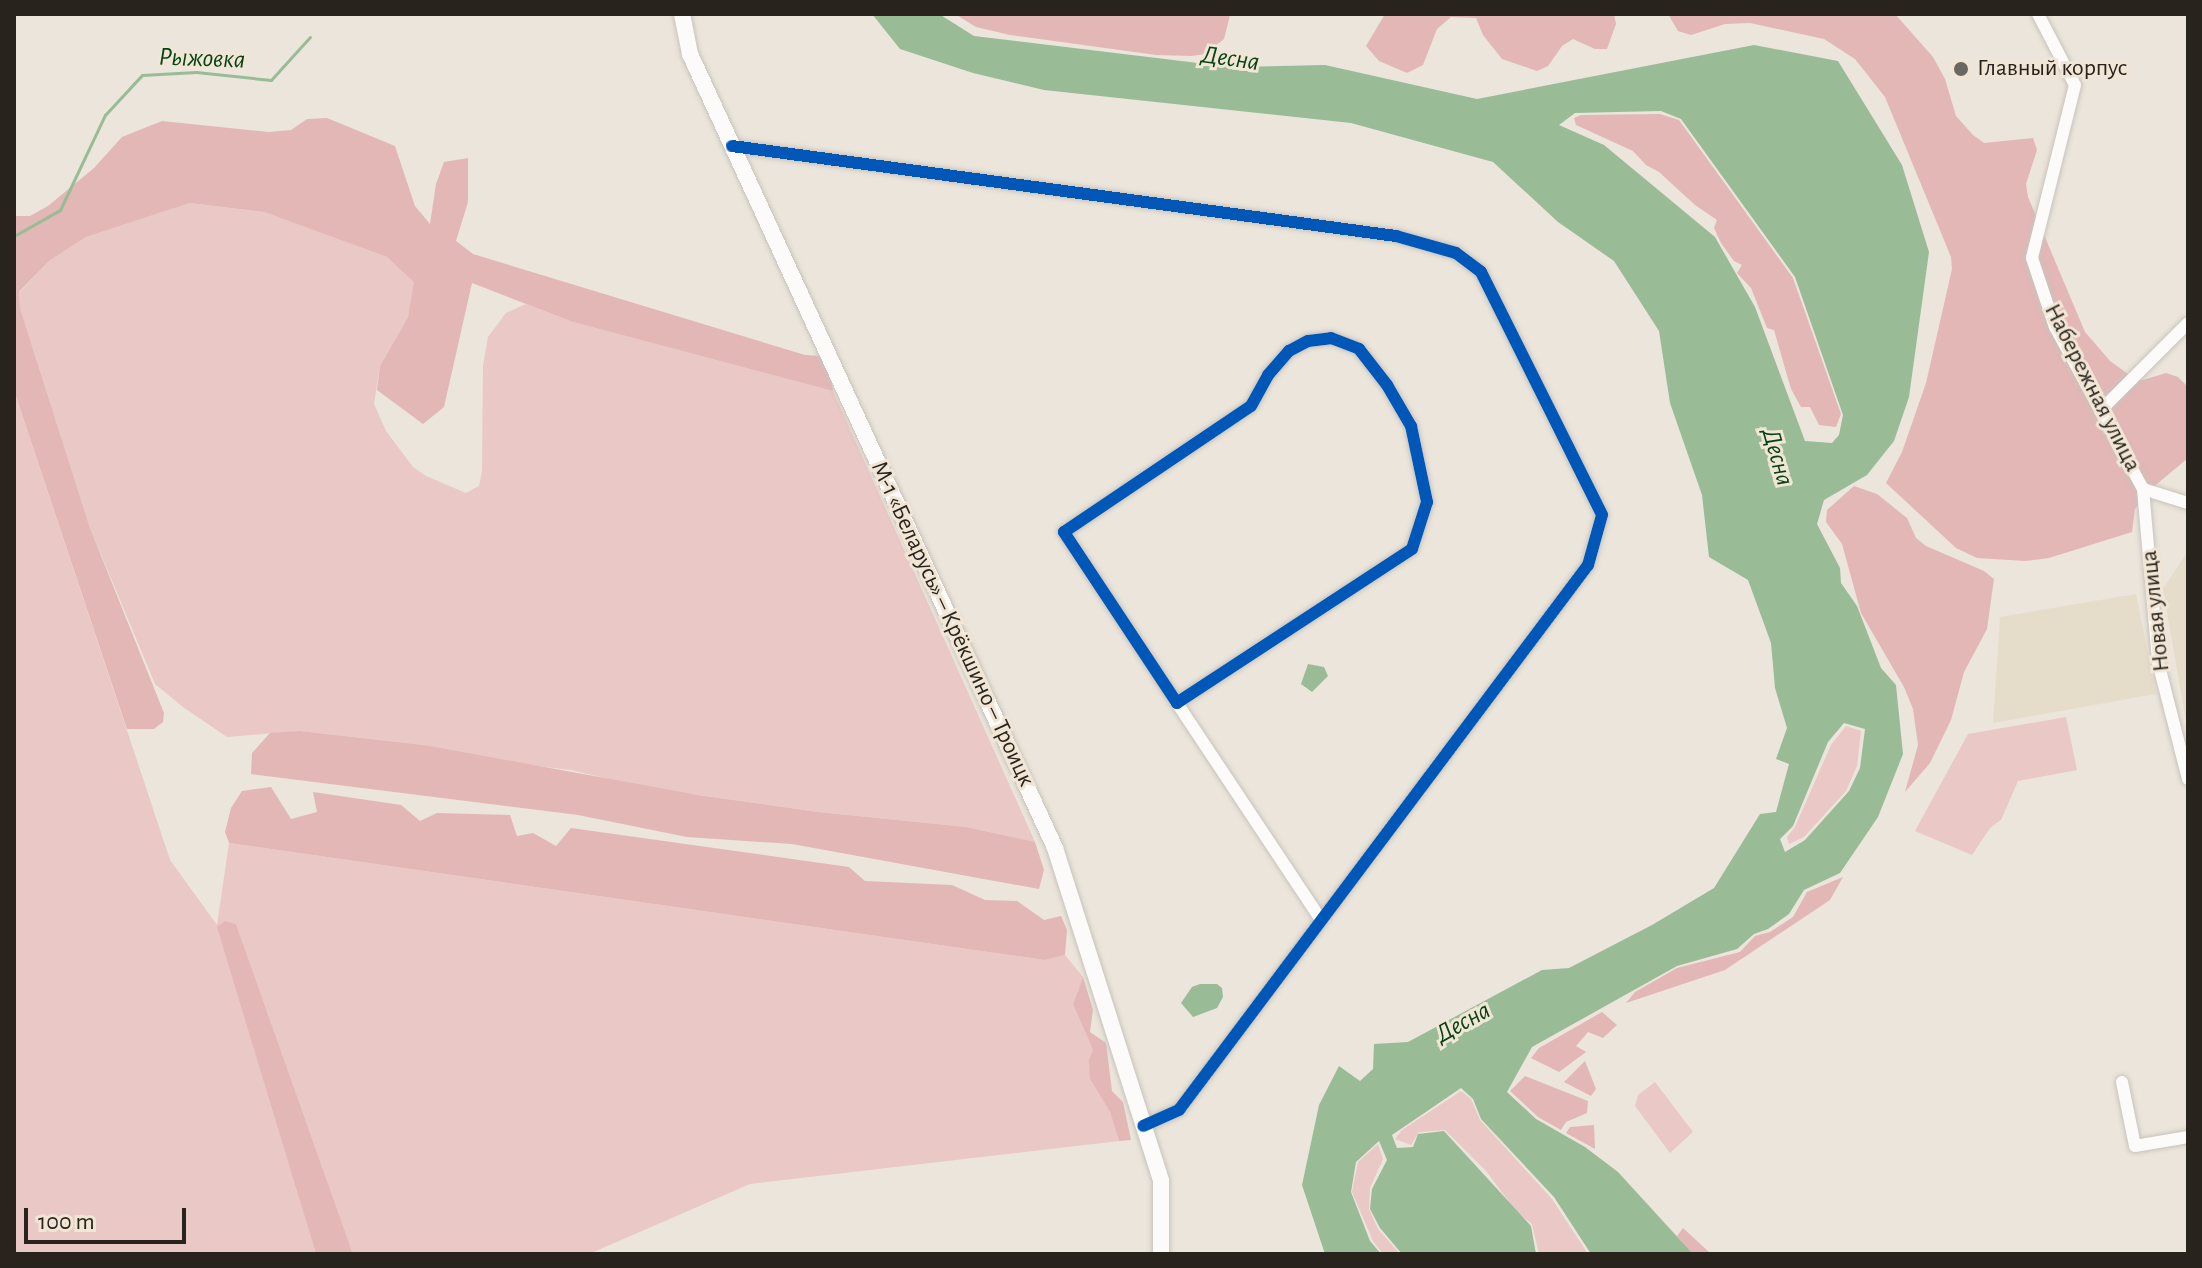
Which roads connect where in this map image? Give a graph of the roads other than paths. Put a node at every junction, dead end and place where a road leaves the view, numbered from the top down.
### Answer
1 (682, 14) edge
2 (2038, 14) edge
3 (732, 146) junction
4 (2188, 323) edge
5 (2100, 411) junction
6 (2143, 489) junction
7 (2188, 503) edge
8 (1177, 703) junction
9 (2188, 779) edge
10 (1321, 920) junction
11 (2122, 1082) dead end
12 (1143, 1126) junction
13 (2188, 1137) edge
14 (1161, 1254) edge

1 - 3 main road, М-1 «Беларусь» – Крёкшино – Троицк
2 - 5 street, Набережная улица
3 - 10 street
3 - 12 main road, М-1 «Беларусь» – Крёкшино – Троицк
4 - 5 street
5 - 6 street, Набережная улица
6 - 7 street
6 - 9 street, Новая улица
8 - 8 street
8 - 10 street
10 - 12 street
11 - 13 street
12 - 14 main road, М-1 «Беларусь» – Крёкшино – Троицк

